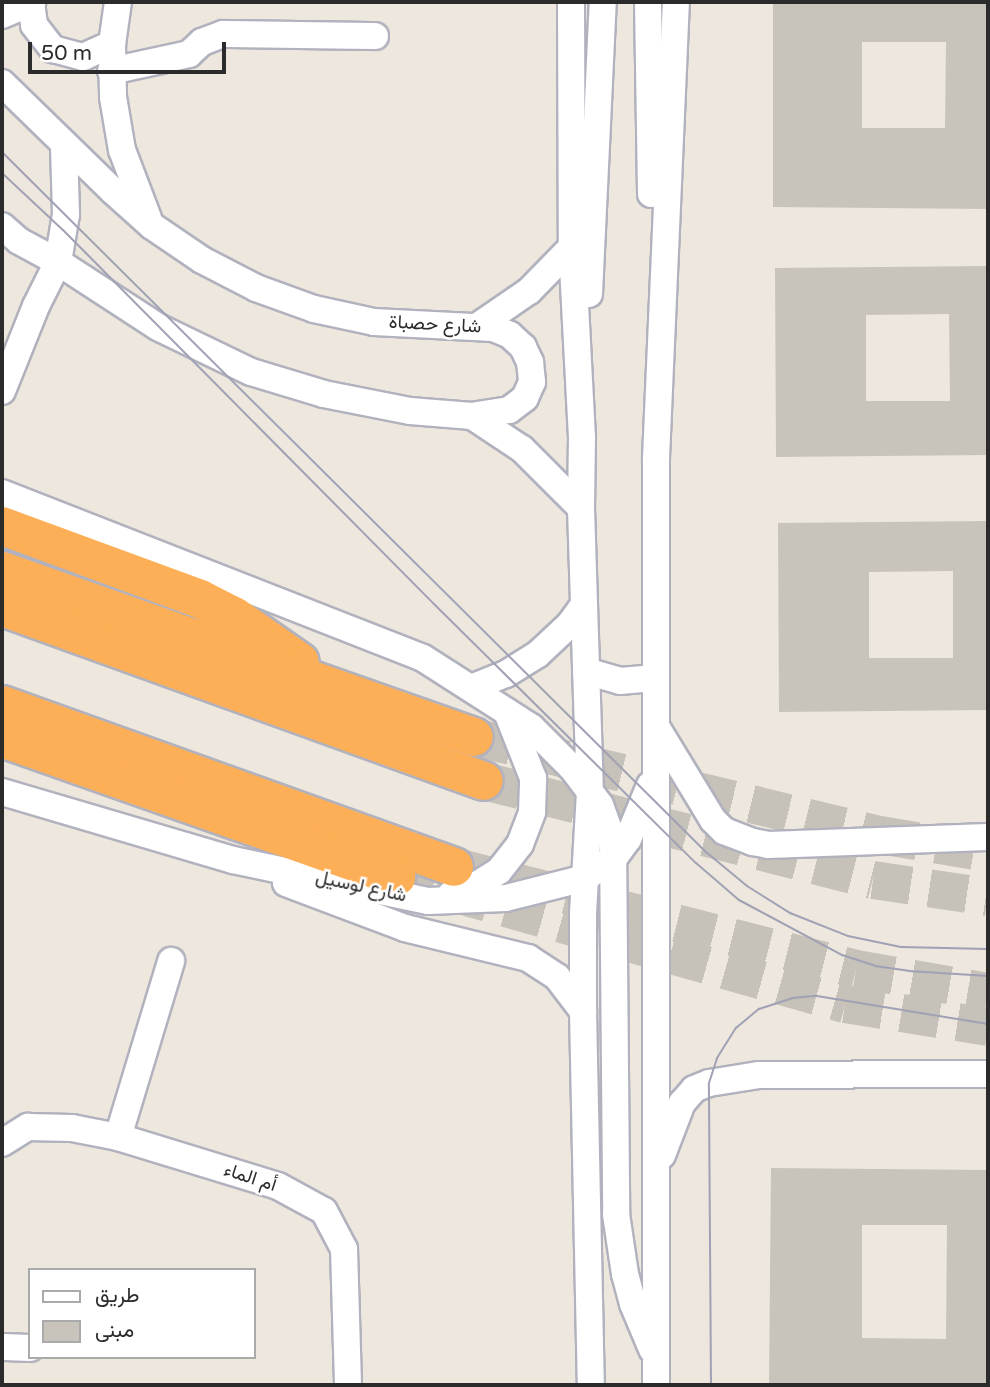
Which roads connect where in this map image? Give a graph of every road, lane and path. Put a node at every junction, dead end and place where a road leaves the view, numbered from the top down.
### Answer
1 (31, 2) edge
2 (118, 2) edge
3 (571, 2) edge
4 (603, 2) edge
5 (648, 2) edge
6 (676, 2) edge
7 (2, 15) edge
8 (375, 36) dead end
9 (112, 44) junction
10 (111, 71) junction
11 (2, 83) edge
12 (64, 145) junction
13 (2, 226) edge
14 (152, 226) junction
15 (572, 247) junction
16 (58, 262) junction
17 (478, 326) junction
18 (2, 391) edge
19 (472, 416) junction
20 (582, 437) junction
21 (656, 458) junction
22 (2, 493) edge
23 (581, 508) junction
24 (2, 526) edge
25 (2, 571) edge
26 (583, 606) junction
27 (2, 607) edge
28 (586, 671) junction
29 (656, 678) junction
30 (325, 684) junction
31 (471, 688) junction
32 (2, 705) edge
33 (507, 710) junction
34 (656, 727) junction
35 (474, 737) tunnel mouth
36 (2, 738) edge
37 (656, 759) junction
38 (484, 781) tunnel mouth
39 (2, 792) edge
40 (590, 792) junction
41 (988, 837) edge
42 (614, 858) junction
43 (233, 860) junction
44 (454, 866) tunnel mouth
45 (396, 877) tunnel mouth
46 (585, 878) junction
47 (428, 901) junction
48 (171, 961) dead end
49 (583, 1011) junction
50 (988, 1074) edge
51 (118, 1138) junction
52 (2, 1143) edge
53 (656, 1170) junction
54 (2, 1347) edge
55 (28, 1348) edge
56 (656, 1372) edge
57 (348, 1385) edge
58 (591, 1385) edge

1 - 7 street
1 - 9 street
2 - 9 street
3 - 15 street
4 - 20 street
5 - 21 street
6 - 21 street
8 - 10 street
9 - 10 street
10 - 14 street
11 - 12 street, شارع حصباة
12 - 14 street, شارع حصباة
12 - 16 street
13 - 16 street, شارع حصباة
14 - 17 street, شارع حصباة
15 - 17 street
15 - 20 street
16 - 18 street
16 - 19 street, شارع حصباة
17 - 19 street, شارع حصباة
19 - 23 street
20 - 23 street
21 - 29 street
22 - 31 street
23 - 26 street
24 - 30 highway
25 - 30 highway
26 - 28 street
26 - 31 street
27 - 38 highway
28 - 29 street
28 - 40 street
29 - 34 street
30 - 35 highway
31 - 33 street
32 - 44 highway
33 - 40 street
33 - 47 street
34 - 37 street
34 - 41 street
36 - 45 highway
37 - 42 street, شارع لوسيل
37 - 53 street
39 - 43 street, شارع لوسيل
40 - 42 street
40 - 46 street
42 - 46 street, شارع لوسيل
42 - 56 street
43 - 47 street, شارع لوسيل
43 - 49 street
46 - 47 street, شارع لوسيل
46 - 49 street
48 - 51 street
49 - 58 street
50 - 53 street
51 - 52 street, أم الماء
51 - 57 street, أم الماء
53 - 56 street
54 - 55 street

